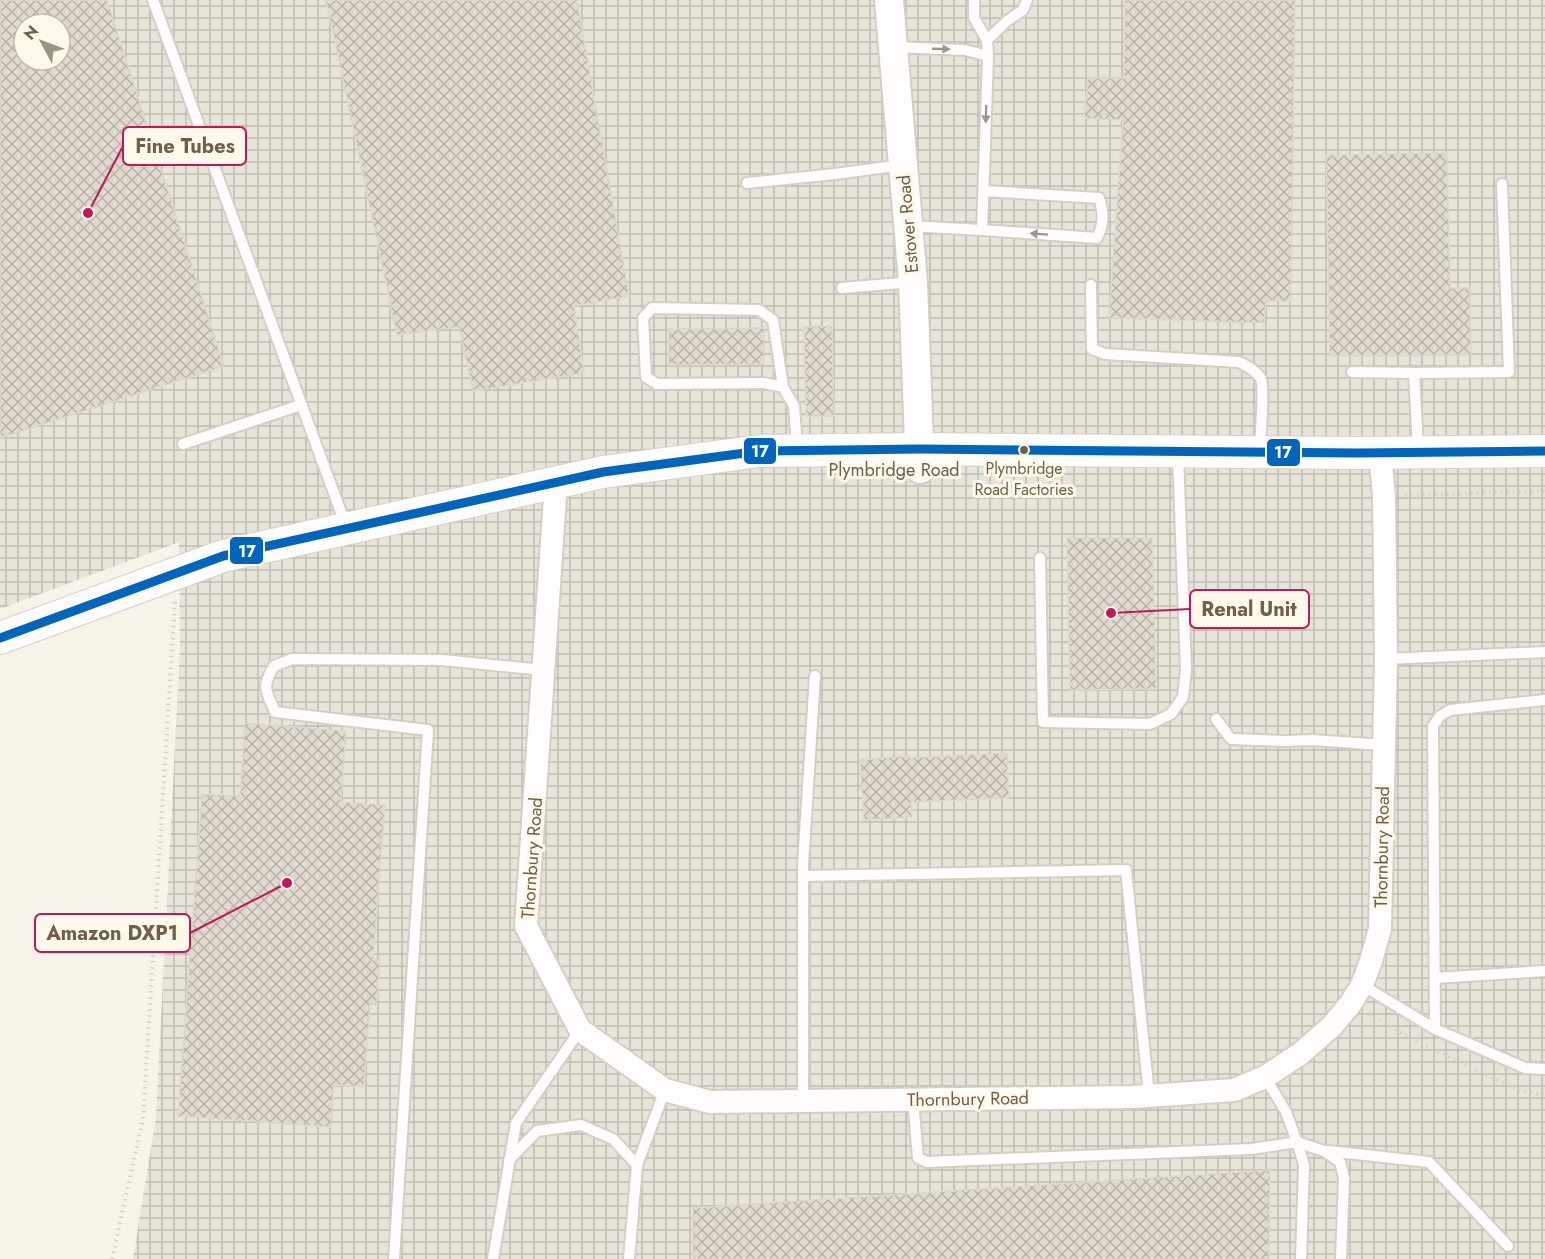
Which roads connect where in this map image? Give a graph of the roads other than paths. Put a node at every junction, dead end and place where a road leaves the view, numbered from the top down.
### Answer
1 (153, 0) edge
2 (889, 0) edge
3 (974, 0) edge
4 (1027, 0) edge
5 (987, 40) junction
6 (894, 47) junction
7 (988, 56) junction
8 (904, 165) junction
9 (747, 183) dead end
10 (1502, 184) dead end
11 (984, 191) junction
12 (908, 226) junction
13 (982, 230) junction
14 (913, 282) junction
15 (1090, 285) dead end
16 (842, 288) dead end
17 (1352, 372) dead end
18 (1413, 373) junction
19 (783, 387) junction
20 (301, 405) junction
21 (183, 444) dead end
22 (797, 450) junction
23 (1545, 451) edge
24 (1259, 456) junction
25 (920, 459) junction
26 (1418, 459) junction
27 (1178, 460) junction
28 (1545, 464) edge
29 (1382, 471) junction
30 (603, 472) junction
31 (556, 482) junction
32 (347, 529) junction
33 (1040, 558) dead end
34 (0, 638) edge
35 (1545, 651) edge
36 (1386, 659) junction
37 (544, 670) junction
38 (815, 676) dead end
39 (1545, 700) edge
40 (1216, 719) dead end
41 (1384, 745) junction
42 (803, 876) junction
43 (1545, 971) edge
44 (1435, 978) junction
45 (1362, 985) junction
46 (1436, 1029) junction
47 (580, 1030) junction
48 (1545, 1069) edge
49 (1265, 1077) junction
50 (665, 1090) junction
51 (1149, 1095) junction
52 (913, 1100) junction
53 (804, 1101) junction
54 (1298, 1142) junction
55 (1324, 1151) junction
56 (509, 1161) junction
57 (637, 1165) junction
58 (1508, 1246) dead end
59 (394, 1259) edge
60 (493, 1259) edge
61 (629, 1259) edge
62 (1302, 1259) edge
63 (1341, 1259) edge

1 - 20 lane
2 - 6 street, Estover Road
3 - 5 lane
4 - 5 lane
5 - 7 lane
6 -> 7 lane
6 - 8 street, Estover Road
7 -> 11 lane
8 - 9 lane
8 - 12 street, Estover Road
10 - 18 lane
11 - 13 lane
11 -> 13 lane
12 - 13 lane
12 - 14 street, Estover Road
14 - 16 lane
14 - 25 street, Estover Road
15 - 24 lane
17 - 18 lane
18 - 26 lane
19 - 19 lane
19 - 22 lane
20 - 21 lane
20 - 32 lane
22 - 25 main road, Plymbridge Road
22 - 30 main road, Plymbridge Road
23 - 26 main road, Plymbridge Road
24 - 27 main road, Plymbridge Road
24 - 29 main road, Plymbridge Road
25 - 27 main road, Plymbridge Road
25 - 30 main road, Plymbridge Road
26 - 28 main road, Plymbridge Road
26 - 29 main road, Plymbridge Road
27 - 29 main road, Plymbridge Road
27 - 33 lane
29 - 36 street, Thornbury Road
30 - 31 main road, Plymbridge Road
31 - 32 main road, Plymbridge Road
31 - 37 street, Thornbury Road
32 - 34 main road, Plymbridge Road
35 - 36 lane
36 - 41 street, Thornbury Road
37 - 47 street, Thornbury Road
37 - 59 lane
38 - 42 lane
39 - 44 lane
40 - 41 lane
41 - 45 street, Thornbury Road
42 - 51 lane
42 - 53 lane
43 - 44 lane
44 - 46 lane
45 - 46 lane
45 - 49 street, Thornbury Road
46 - 48 lane
47 - 50 street, Thornbury Road
47 - 56 lane
49 - 51 street, Thornbury Road
49 - 54 lane
50 - 53 street, Thornbury Road
50 - 57 lane
51 - 52 street, Thornbury Road
52 - 53 street, Thornbury Road
52 - 54 lane
54 - 55 lane
54 - 62 lane
55 - 58 lane
55 - 63 lane
56 - 57 lane
56 - 60 lane
57 - 61 lane

